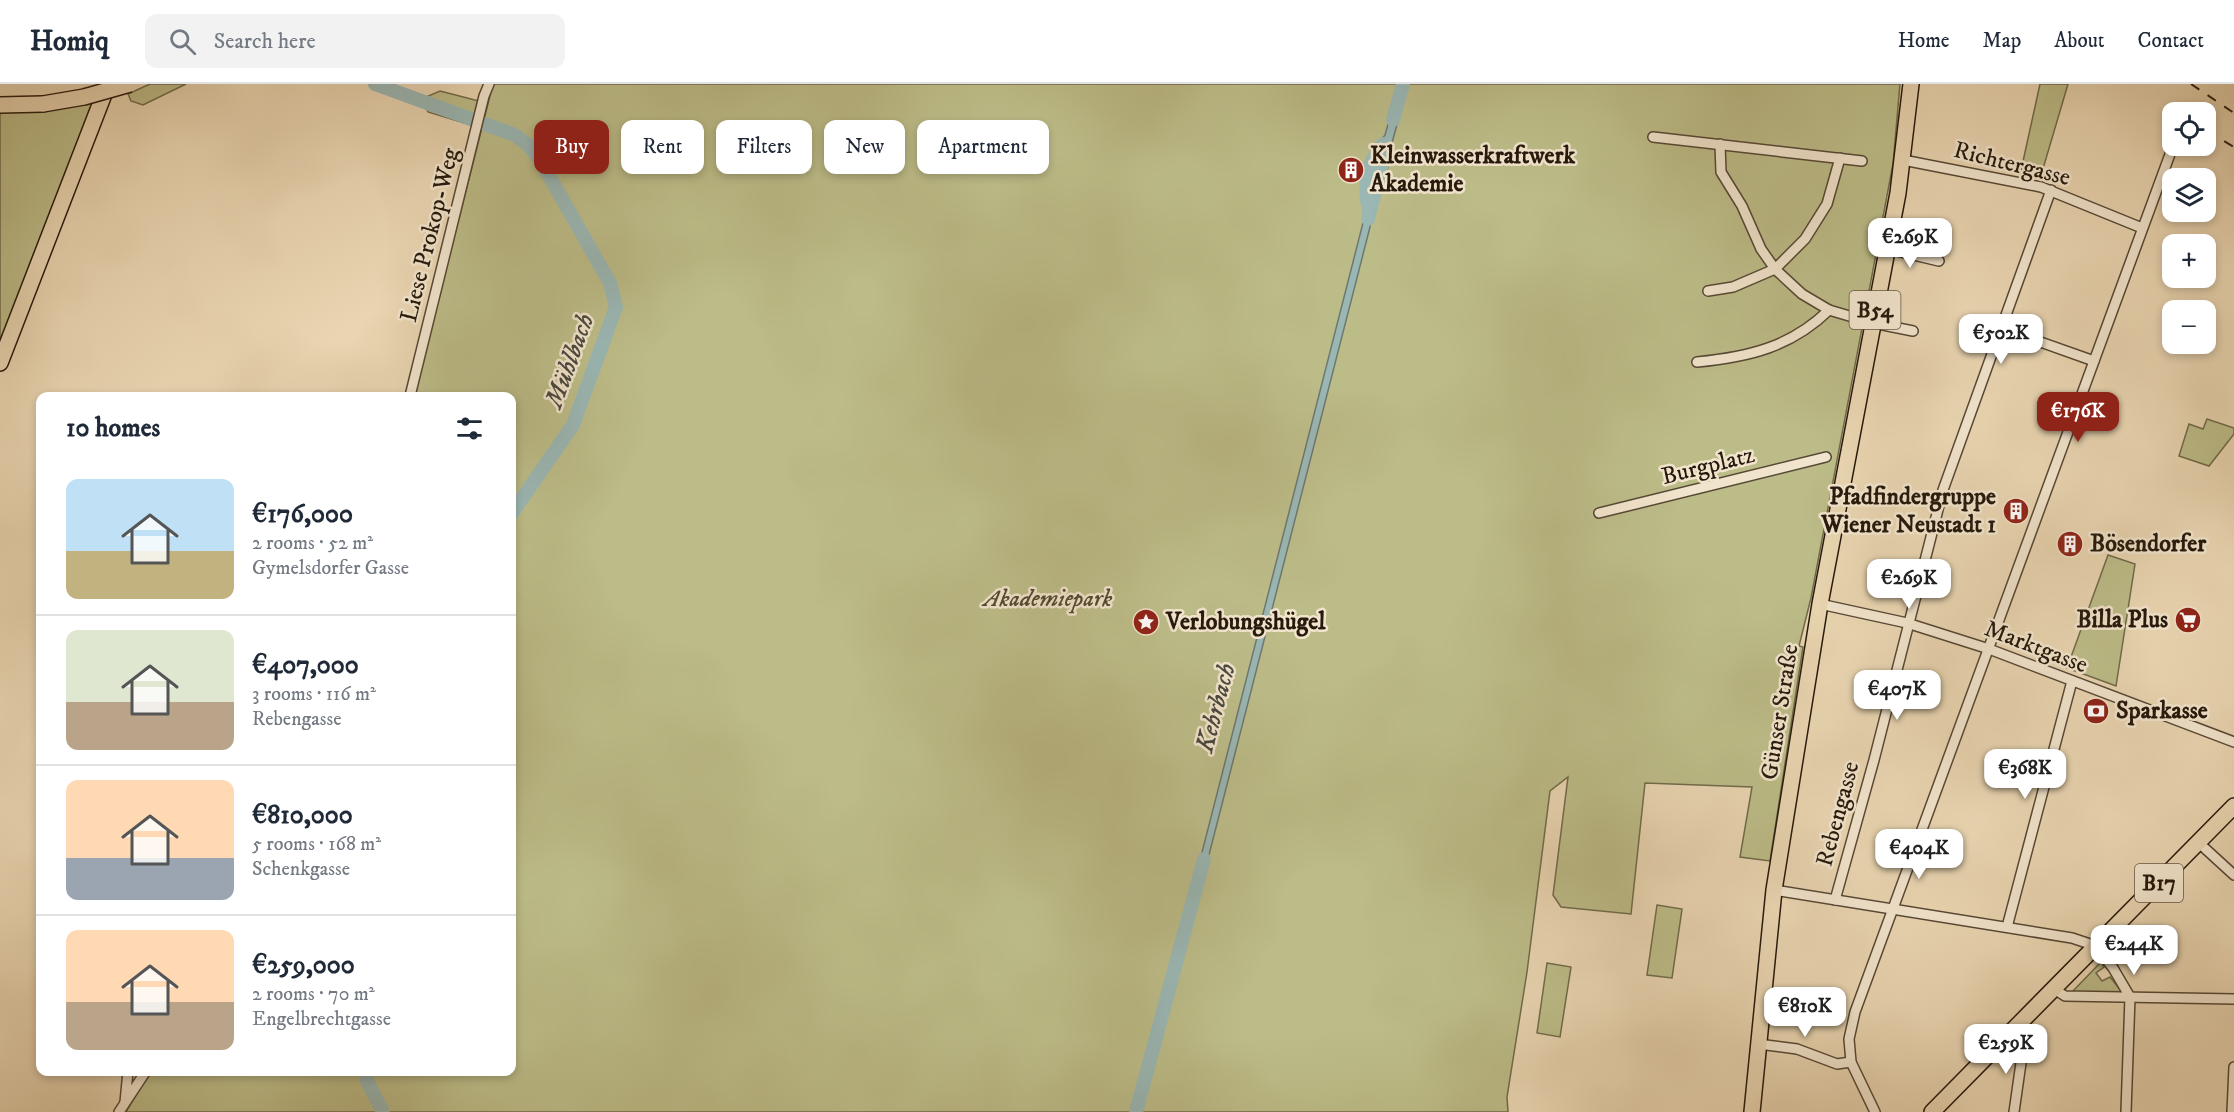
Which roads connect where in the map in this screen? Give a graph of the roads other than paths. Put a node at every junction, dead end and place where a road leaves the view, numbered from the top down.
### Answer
1 (108, 84) edge
2 (130, 84) edge
3 (489, 84) edge
4 (1911, 84) edge
5 (0, 105) edge
6 (1653, 137) dead end
7 (1720, 144) junction
8 (2169, 156) edge
9 (1840, 158) junction
10 (1903, 160) junction
11 (1862, 161) dead end
12 (2051, 190) junction
13 (2142, 228) junction
14 (1888, 249) junction
15 (1939, 261) dead end
16 (1774, 269) junction
17 (1708, 291) dead end
18 (1829, 310) junction
19 (1873, 323) junction
20 (2001, 328) junction
21 (1914, 331) dead end
22 (2094, 361) junction
23 (1697, 362) dead end
24 (0, 363) edge
25 (411, 392) edge
26 (1826, 457) dead end
27 (1599, 513) dead end
28 (1820, 604) junction
29 (1907, 623) junction
30 (1989, 649) junction
31 (2072, 681) junction
32 (2234, 742) edge
33 (2234, 806) edge
34 (2199, 843) junction
35 (2234, 875) edge
36 (1774, 890) junction
37 (1835, 900) junction
38 (1895, 909) junction
39 (2007, 927) junction
40 (2096, 946) junction
41 (2054, 989) junction
42 (2130, 998) junction
43 (2234, 999) edge
44 (2010, 1034) junction
45 (1758, 1044) junction
46 (1851, 1062) junction
47 (2234, 1067) edge
48 (128, 1076) edge
49 (143, 1076) edge
50 (125, 1102) junction
51 (119, 1112) edge
52 (1752, 1112) edge
53 (1875, 1112) edge
54 (1932, 1112) edge
55 (2014, 1112) edge
56 (2126, 1112) edge
57 (2232, 1112) edge

1 - 24 main road
2 - 5 main road, bridge
3 - 25 street, Liese Prokop-Weg
4 - 10 main road, B54
6 - 7 street
7 - 9 street
7 - 16 street
8 - 13 street
9 - 11 street
9 - 16 street
10 - 12 street, Richtergasse
10 - 14 main road, Günser Straße / B54
12 - 13 street, Richtergasse
12 - 20 street, Rebengasse
13 - 22 street
14 - 15 street
14 - 19 main road, Günser Straße / B54
16 - 17 street
16 - 18 street
18 - 19 street
18 - 23 street
19 - 21 street
19 - 28 main road, Günser Straße / B54
20 - 22 street
20 - 29 street, Rebengasse
22 - 30 street
26 - 27 street, Burgplatz
28 - 29 street, Marktgasse
28 - 36 main road, Günser Straße / B54
29 - 30 street, Marktgasse
29 - 37 street, Rebengasse
30 - 31 street, Marktgasse
30 - 38 street
31 - 32 street, Marktgasse
31 - 39 street
33 - 34 main road, B17
34 - 35 street
34 - 40 main road, B17
36 - 37 street
36 - 45 main road, Günser Straße / B54
37 - 38 street
38 - 39 street
38 - 46 street
39 - 40 street
40 - 41 main road, B17
40 - 42 street
41 - 42 street
41 - 44 main road, B17
42 - 43 street
42 - 56 street
44 - 54 main road, B17
44 - 55 street
45 - 46 street
45 - 52 main road, Günser Straße / B54
46 - 53 street
47 - 57 street
48 - 50 street
49 - 50 street
50 - 51 street

